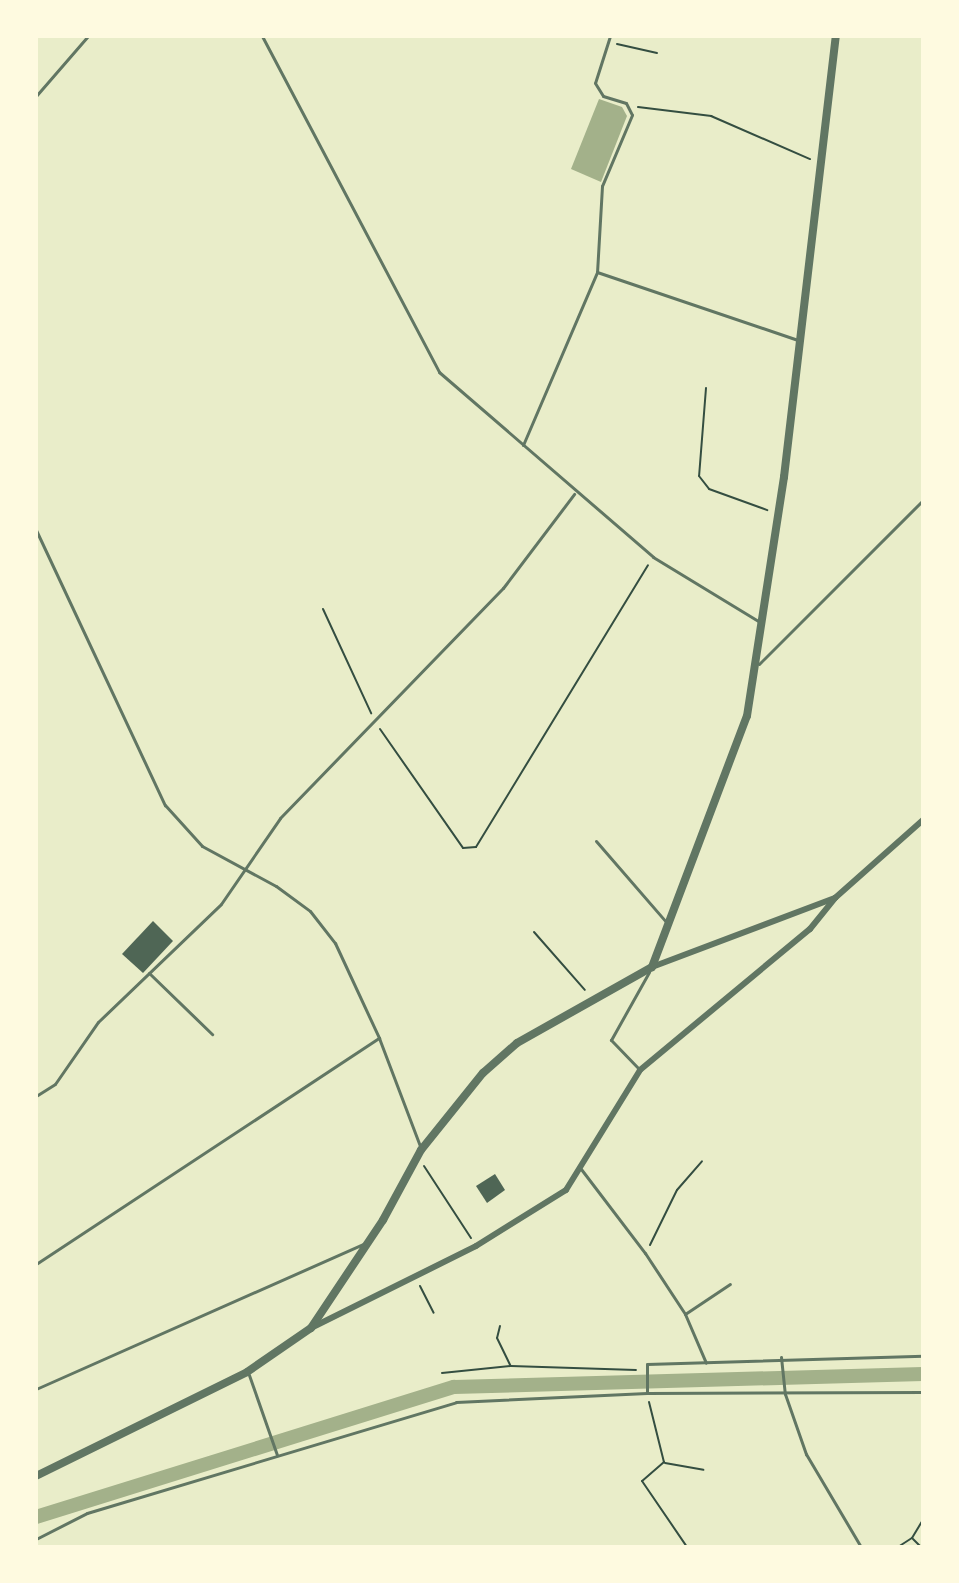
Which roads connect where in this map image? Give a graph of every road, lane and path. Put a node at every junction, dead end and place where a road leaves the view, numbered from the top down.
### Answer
1 (88, 36) edge
2 (262, 36) edge
3 (610, 36) edge
4 (836, 36) edge
5 (608, 42) junction
6 (657, 53) dead end
7 (36, 96) edge
8 (629, 107) junction
9 (821, 164) junction
10 (597, 272) junction
11 (798, 340) junction
12 (706, 388) dead end
13 (522, 447) junction
14 (574, 494) junction
15 (923, 500) edge
16 (778, 514) junction
17 (36, 530) edge
18 (653, 557) junction
19 (323, 609) dead end
20 (763, 624) junction
21 (756, 667) junction
22 (374, 719) junction
23 (923, 820) edge
24 (596, 841) dead end
25 (242, 868) junction
26 (835, 898) junction
27 (670, 927) junction
28 (534, 932) dead end
29 (652, 967) junction
30 (149, 973) junction
31 (591, 997) junction
32 (212, 1034) dead end
33 (379, 1038) junction
34 (640, 1070) junction
35 (36, 1096) edge
36 (421, 1150) junction
37 (702, 1161) dead end
38 (579, 1166) junction
39 (370, 1241) junction
40 (476, 1246) junction
41 (645, 1253) junction
42 (36, 1264) edge
43 (415, 1276) junction
44 (730, 1284) dead end
45 (434, 1313) dead end
46 (685, 1314) junction
47 (500, 1326) dead end
48 (311, 1328) junction
49 (923, 1356) edge
50 (781, 1357) junction
51 (706, 1363) junction
52 (647, 1364) junction
53 (511, 1366) junction
54 (247, 1372) junction
55 (442, 1373) dead end
56 (36, 1389) edge
57 (923, 1392) edge
58 (647, 1393) junction
59 (785, 1394) junction
60 (277, 1455) junction
61 (664, 1462) junction
62 (703, 1470) dead end
63 (36, 1476) edge
64 (923, 1520) edge
65 (912, 1538) junction
66 (36, 1539) edge
67 (687, 1547) edge
68 (861, 1547) edge
69 (898, 1547) edge
70 (921, 1547) edge

1 - 7 lane
2 - 13 lane
3 - 5 lane
4 - 9 street
5 - 6 path
5 - 8 lane
8 - 9 path
8 - 10 lane
9 - 11 street
10 - 11 lane
10 - 13 lane
11 - 16 street
12 - 16 path
13 - 14 lane
14 - 18 lane
14 - 22 lane
15 - 21 lane
16 - 20 street
17 - 25 lane
18 - 20 lane
18 - 22 path
19 - 22 path
20 - 21 street
21 - 27 street
22 - 25 lane
23 - 26 street
24 - 27 lane
25 - 30 lane
25 - 33 lane
26 - 29 street
26 - 34 street
27 - 29 street
28 - 31 path
29 - 31 street
29 - 34 lane
30 - 32 lane
30 - 35 lane
31 - 36 street
33 - 36 lane
33 - 42 lane
34 - 38 street
36 - 39 street
36 - 40 path
37 - 41 path
38 - 40 street
38 - 41 lane
39 - 48 street
39 - 56 lane
40 - 43 street
41 - 46 lane
43 - 45 path
43 - 48 street
44 - 46 lane
46 - 51 lane
47 - 53 path
48 - 54 street
49 - 50 lane
50 - 51 lane
50 - 59 lane
51 - 52 lane
52 - 53 path
52 - 58 lane
53 - 55 path
54 - 60 lane
54 - 63 street
57 - 59 lane
58 - 59 lane
58 - 60 lane
58 - 61 path
59 - 68 lane
60 - 66 lane
61 - 62 path
61 - 67 path
64 - 65 path
65 - 69 path
65 - 70 path

